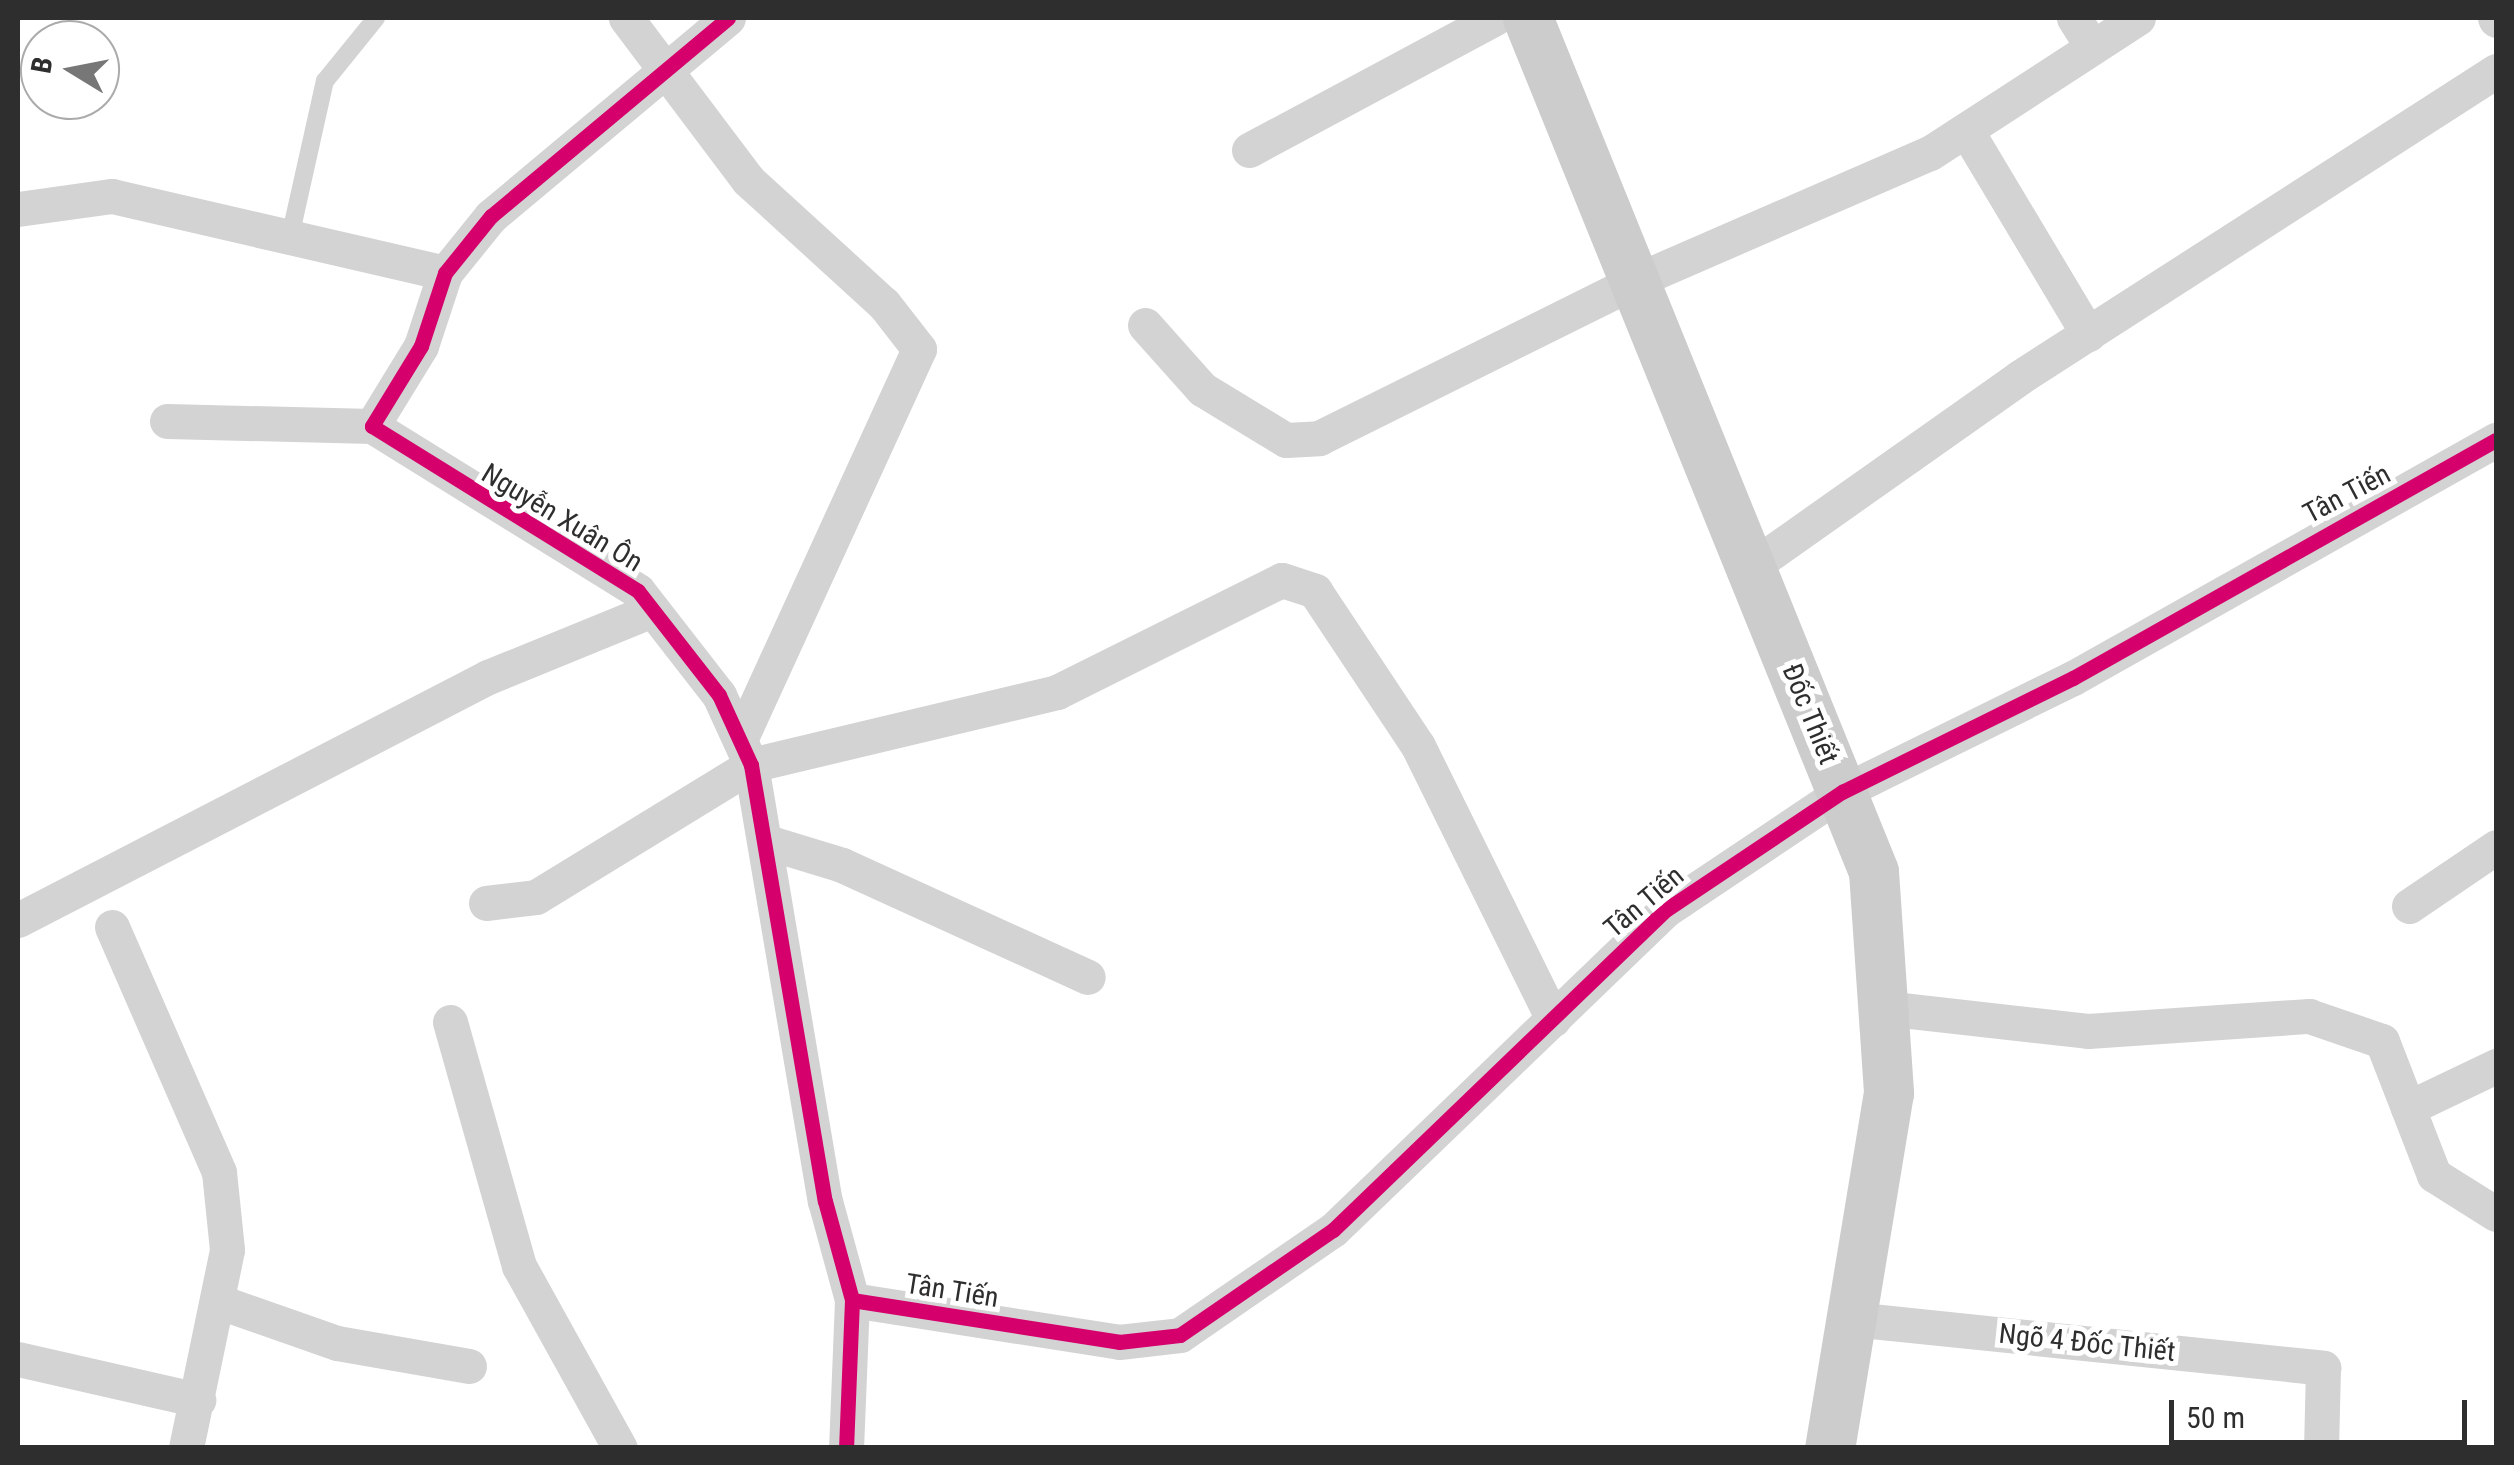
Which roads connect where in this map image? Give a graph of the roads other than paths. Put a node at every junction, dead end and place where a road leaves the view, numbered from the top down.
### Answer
1 (376, 18) edge
2 (626, 18) edge
3 (728, 18) edge
4 (1495, 18) edge
5 (1528, 18) edge
6 (2138, 18) edge
7 (2083, 32) edge
8 (663, 68) junction
9 (2496, 71) edge
10 (1966, 130) junction
11 (1250, 150) dead end
12 (18, 209) edge
13 (290, 238) junction
14 (446, 273) junction
15 (1635, 281) junction
16 (1145, 324) dead end
17 (2088, 334) junction
18 (167, 420) dead end
19 (372, 426) junction
20 (2496, 440) edge
21 (1750, 567) junction
22 (652, 610) junction
23 (745, 752) junction
24 (1842, 792) junction
25 (767, 842) junction
26 (2496, 847) edge
27 (486, 903) dead end
28 (2409, 906) dead end
29 (18, 920) edge
30 (112, 927) dead end
31 (1088, 977) dead end
32 (1884, 1008) junction
33 (1552, 1019) junction
34 (450, 1022) dead end
35 (2496, 1066) edge
36 (2408, 1108) junction
37 (2496, 1214) edge
38 (852, 1300) junction
39 (218, 1301) junction
40 (1852, 1319) junction
41 (18, 1360) edge
42 (469, 1366) dead end
43 (198, 1400) junction
44 (186, 1448) edge
45 (620, 1448) edge
46 (846, 1448) edge
47 (1830, 1448) edge
48 (2322, 1448) edge

1 - 13 lane
2 - 8 street
3 - 8 street
4 - 11 street
5 - 15 street, Đốc Thiết
6 - 7 street
7 - 10 street
8 - 14 street
8 - 23 street
9 - 17 street
10 - 15 street
10 - 17 street
12 - 13 street
13 - 14 street
14 - 19 street
15 - 16 street
15 - 21 street, Đốc Thiết
17 - 21 street
18 - 19 street
19 - 22 street, Nguyễn Xuân Ôn
20 - 24 street, Tân Tiến
21 - 24 street, Đốc Thiết
22 - 23 street, Nguyễn Xuân Ôn
22 - 29 street
23 - 25 street, Nguyễn Xuân Ôn
23 - 27 street
23 - 33 street
24 - 32 street, Đốc Thiết
24 - 33 street, Tân Tiến
25 - 31 street
25 - 38 street, Nguyễn Xuân Ôn
26 - 28 street
30 - 39 street
32 - 36 street
32 - 40 street, Đốc Thiết
33 - 38 street, Tân Tiến
34 - 45 street
35 - 36 street
36 - 37 street
38 - 46 street, Nguyễn Xuân Ôn
39 - 42 street
39 - 43 street
40 - 47 street, Đốc Thiết
40 - 48 street, Ngõ 4 Đốc Thiết
41 - 43 street
43 - 44 street

